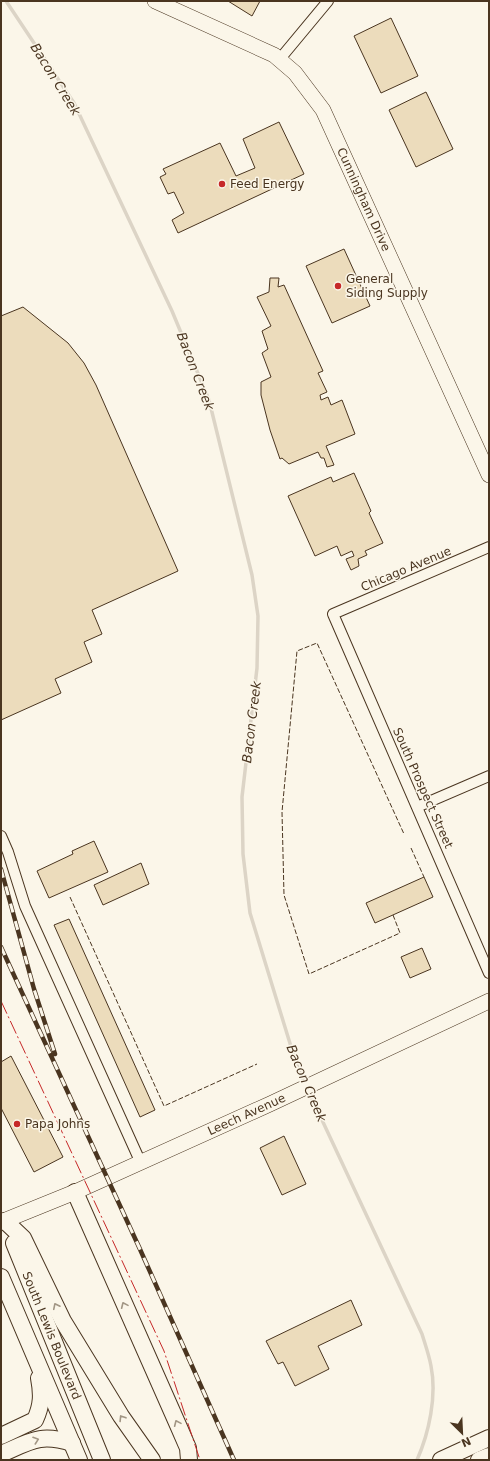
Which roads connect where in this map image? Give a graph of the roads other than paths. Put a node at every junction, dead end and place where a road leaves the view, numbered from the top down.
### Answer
1 (155, 1) edge
2 (328, 1) edge
3 (279, 60) junction
4 (489, 475) edge
5 (489, 547) edge
6 (333, 614) joint
7 (489, 776) edge
8 (417, 807) junction
9 (1, 836) edge
10 (489, 973) edge
11 (489, 1001) edge
12 (140, 1161) junction
13 (75, 1192) junction
14 (2, 1218) edge
15 (1, 1277) edge
16 (34, 1353) junction
17 (35, 1420) junction
18 (65, 1426) junction
19 (89, 1429) junction
20 (1, 1436) edge
21 (489, 1438) edge
22 (72, 1444) junction
23 (1, 1454) edge
24 (148, 1455) edge
25 (489, 1456) edge
26 (79, 1460) edge
27 (102, 1460) edge
28 (189, 1460) edge
29 (441, 1460) edge
30 (479, 1460) edge

1 - 3 street, Cunningham Drive
2 - 3 street
3 - 4 street, Cunningham Drive
5 - 6 street, Chicago Avenue
6 - 8 street, South Prospect Street
7 - 8 street
8 - 10 street, South Prospect Street
9 - 12 street
11 - 12 street, Leech Avenue
12 - 13 street, Leech Avenue
13 - 14 street, Leech Avenue
28 -> 13 main road
14 - 19 main road, South Lewis Boulevard
24 -> 14 main road
15 - 16 main road, South Lewis Boulevard
16 - 17 main road
16 - 18 main road, South Lewis Boulevard
17 - 18 main road
17 - 20 main road
18 - 19 main road
18 - 22 main road, South Lewis Boulevard
19 - 27 main road, South Lewis Boulevard
21 - 29 main road
23 -> 22 main road
22 - 26 main road, South Lewis Boulevard
25 - 30 main road

